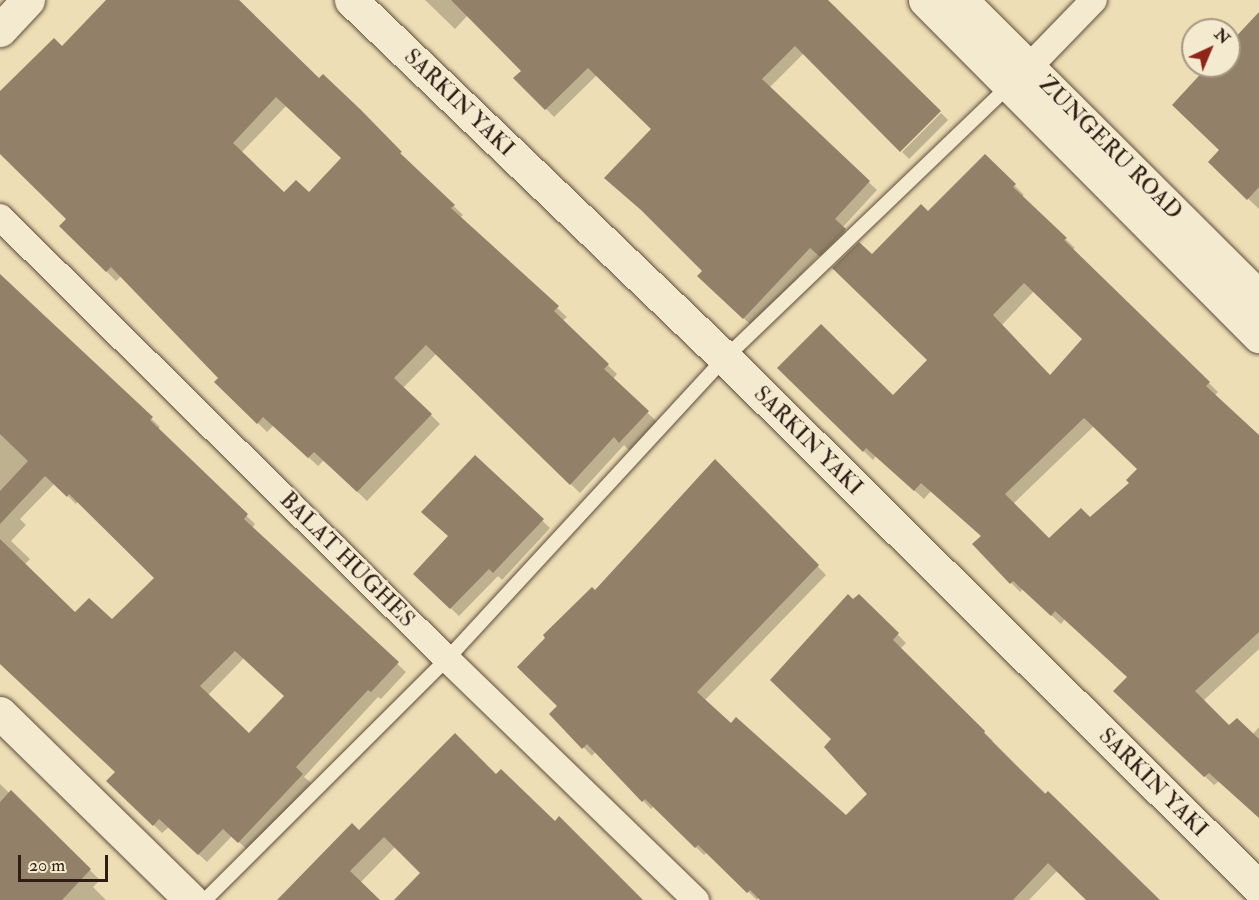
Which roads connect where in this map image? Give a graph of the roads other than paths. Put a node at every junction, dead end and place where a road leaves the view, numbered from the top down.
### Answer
1 (28, 0) edge
2 (351, 0) edge
3 (925, 0) edge
4 (961, 0) edge
5 (1094, 0) edge
6 (0, 30) edge
7 (1019, 76) junction
8 (0, 217) edge
9 (1259, 297) edge
10 (1259, 336) edge
11 (725, 358) junction
12 (447, 659) junction
13 (0, 713) edge
14 (1259, 888) edge
15 (191, 900) edge
16 (205, 900) edge
17 (696, 900) edge

1 - 6 street
2 - 11 street, SARKIN YAKI
3 - 7 street
4 - 7 street, ZUNGERU ROAD
5 - 7 street
7 - 9 street, ZUNGERU ROAD
7 - 10 street
7 - 11 lane
8 - 12 street, BALAT HUGHES
11 - 12 lane
11 - 14 street, SARKIN YAKI
12 - 16 lane
12 - 17 street, BALAT HUGHES
13 - 15 street

